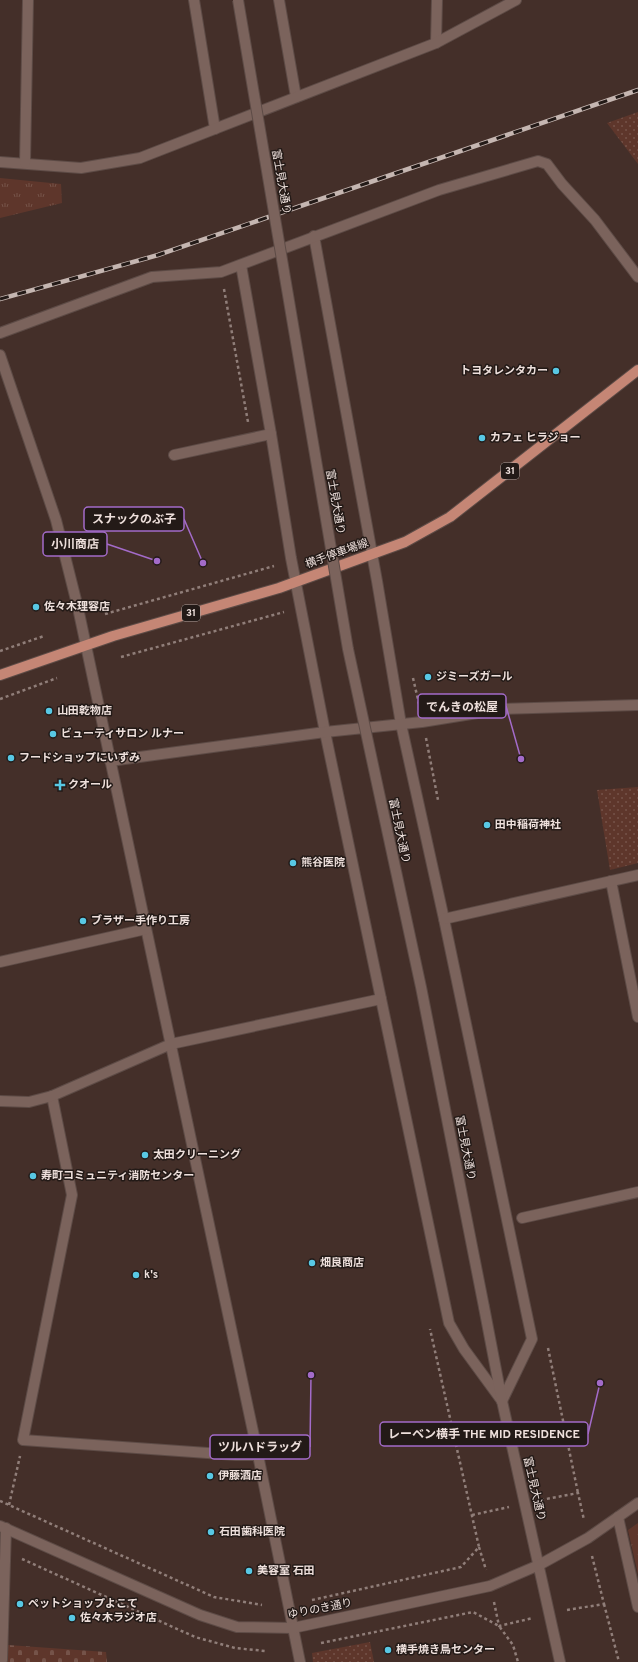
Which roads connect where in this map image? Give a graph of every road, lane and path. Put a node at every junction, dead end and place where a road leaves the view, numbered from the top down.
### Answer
1 (28, 0) edge
2 (194, 0) edge
3 (238, 0) edge
4 (279, 0) edge
5 (437, 0) edge
6 (516, 0) edge
7 (436, 43) junction
8 (296, 97) junction
9 (215, 129) junction
10 (0, 162) edge
11 (25, 163) junction
12 (314, 236) junction
13 (240, 265) junction
14 (638, 277) edge
15 (0, 333) edge
16 (0, 355) edge
17 (638, 370) edge
18 (271, 434) junction
19 (174, 455) dead end
20 (372, 555) junction
21 (291, 558) junction
22 (296, 582) junction
23 (301, 609) junction
24 (105, 614) dead end
25 (44, 636) dead end
26 (85, 646) junction
27 (0, 651) edge
28 (121, 657) dead end
29 (0, 675) edge
30 (57, 678) dead end
31 (0, 699) edge
32 (638, 705) edge
33 (401, 724) junction
34 (325, 732) junction
35 (110, 761) junction
36 (638, 875) edge
37 (611, 881) junction
38 (444, 919) junction
39 (146, 929) junction
40 (0, 962) edge
41 (381, 999) junction
42 (638, 1016) edge
43 (171, 1044) junction
44 (52, 1096) junction
45 (0, 1101) edge
46 (638, 1192) edge
47 (522, 1218) dead end
48 (502, 1401) junction
49 (23, 1440) junction
50 (258, 1455) junction
51 (0, 1501) edge
52 (638, 1503) edge
53 (9, 1505) junction
54 (618, 1517) junction
55 (3, 1527) edge
56 (6, 1552) junction
57 (539, 1566) junction
58 (604, 1604) dead end
59 (262, 1605) dead end
60 (638, 1607) edge
61 (293, 1628) junction
62 (321, 1643) dead end
63 (265, 1651) dead end
64 (0, 1659) edge
65 (300, 1662) edge
66 (518, 1662) edge
67 (560, 1662) edge
68 (619, 1662) edge

1 - 11 street
2 - 9 street
3 - 48 street, 富士見大通り, bridge
4 - 8 street
5 - 7 street
6 - 7 street
7 - 8 street
8 - 9 street
9 - 11 street
10 - 11 street
12 - 13 street
12 - 14 street
12 - 20 street
13 - 15 street
13 - 18 street
16 - 26 street
17 - 20 main road, 横手停車場線 / 31
18 - 19 street
18 - 21 street
20 - 22 main road, 横手停車場線 / 31
20 - 33 street
21 - 22 street
21 - 24 path
22 - 23 street
22 - 26 main road, 横手停車場線 / 31
23 - 28 path
23 - 34 street
25 - 27 path
26 - 29 main road, 横手停車場線 / 31
26 - 35 street
30 - 31 path
32 - 33 street
33 - 34 street
33 - 38 street
34 - 35 street
34 - 41 street
35 - 39 street
36 - 37 street
37 - 38 street
37 - 42 street
38 - 48 street
39 - 40 street
39 - 43 street
41 - 43 street
41 - 48 street
43 - 44 street
43 - 50 street
44 - 45 street
44 - 49 street
46 - 47 street
48 - 57 street, 富士見大通り
49 - 50 street
49 - 53 path
50 - 61 street
51 - 53 path
52 - 54 street, ゆりのき通り
53 - 59 path
54 - 57 street, ゆりのき通り
54 - 60 street
55 - 56 street
55 - 61 street, ゆりのき通り
56 - 63 path
56 - 64 street
57 - 61 street, ゆりのき通り
57 - 67 street, 富士見大通り
58 - 68 path
61 - 65 street
62 - 66 path

